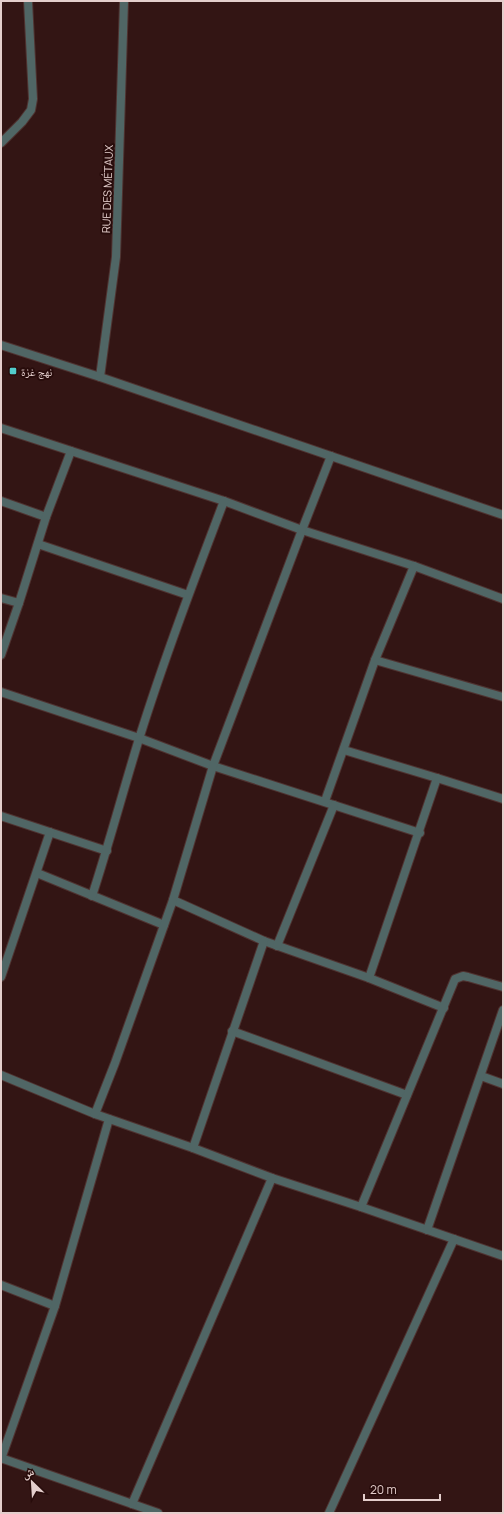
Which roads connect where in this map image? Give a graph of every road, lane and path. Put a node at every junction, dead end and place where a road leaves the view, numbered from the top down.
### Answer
1 (28, 1) edge
2 (124, 1) edge
3 (1, 143) edge
4 (1, 345) edge
5 (100, 377) junction
6 (1, 428) edge
7 (71, 452) junction
8 (331, 456) junction
9 (1, 501) edge
10 (224, 501) junction
11 (503, 515) edge
12 (46, 517) junction
13 (302, 530) junction
14 (38, 544) junction
15 (414, 566) junction
16 (188, 595) junction
17 (1, 598) edge
18 (503, 599) edge
19 (19, 603) junction
20 (1, 655) edge
21 (375, 660) junction
22 (1, 692) edge
23 (503, 697) edge
24 (139, 738) junction
25 (344, 750) junction
26 (213, 766) junction
27 (437, 778) junction
28 (503, 799) edge
29 (325, 802) junction
30 (334, 805) junction
31 (1, 816) edge
32 (50, 832) junction
33 (420, 833) junction
34 (107, 851) junction
35 (37, 873) junction
36 (92, 896) junction
37 (172, 900) junction
38 (164, 925) junction
39 (264, 940) junction
40 (278, 946) junction
41 (1, 977) edge
42 (369, 978) junction
43 (503, 987) edge
44 (444, 1008) junction
45 (503, 1010) edge
46 (232, 1031) junction
47 (1, 1075) edge
48 (481, 1076) junction
49 (503, 1084) edge
50 (407, 1095) junction
51 (95, 1114) junction
52 (109, 1119) junction
53 (193, 1148) junction
54 (272, 1178) junction
55 (361, 1207) junction
56 (427, 1230) junction
57 (454, 1239) junction
58 (503, 1256) edge
59 (1, 1285) edge
60 (55, 1306) junction
61 (1, 1458) edge
62 (132, 1504) junction
63 (158, 1513) edge
64 (329, 1513) edge

1 - 3 street
2 - 5 street, RUE DES MÉTAUX
4 - 5 street
5 - 8 street
6 - 7 street
7 - 10 street
7 - 12 street
8 - 11 street
8 - 13 street
9 - 12 street
10 - 13 street
10 - 16 street
12 - 14 street
13 - 15 street
13 - 26 street
14 - 16 street
14 - 19 street
15 - 18 street
15 - 21 street
16 - 24 street
17 - 19 street
19 - 20 street
21 - 23 street
21 - 25 street
22 - 24 street
24 - 26 street
24 - 34 street
25 - 27 street
25 - 29 street
26 - 29 street
26 - 37 street
27 - 28 street
27 - 33 street
29 - 30 street
30 - 33 street
30 - 40 street
31 - 32 street
32 - 34 street
32 - 35 street
33 - 42 street
34 - 36 street
35 - 36 street
35 - 41 street
36 - 38 street
37 - 38 street
37 - 39 street
38 - 51 street
39 - 40 street
39 - 46 street
40 - 42 street
42 - 44 street
43 - 44 street
44 - 50 street
45 - 48 street
46 - 50 street
46 - 53 street
47 - 51 street
48 - 49 street
48 - 56 street
50 - 55 street
51 - 52 street
52 - 53 street
52 - 60 street
53 - 54 street
54 - 55 street
54 - 62 street
55 - 56 street
56 - 57 street
57 - 58 street
57 - 64 street
59 - 60 street
60 - 61 street
61 - 62 street
62 - 63 street

